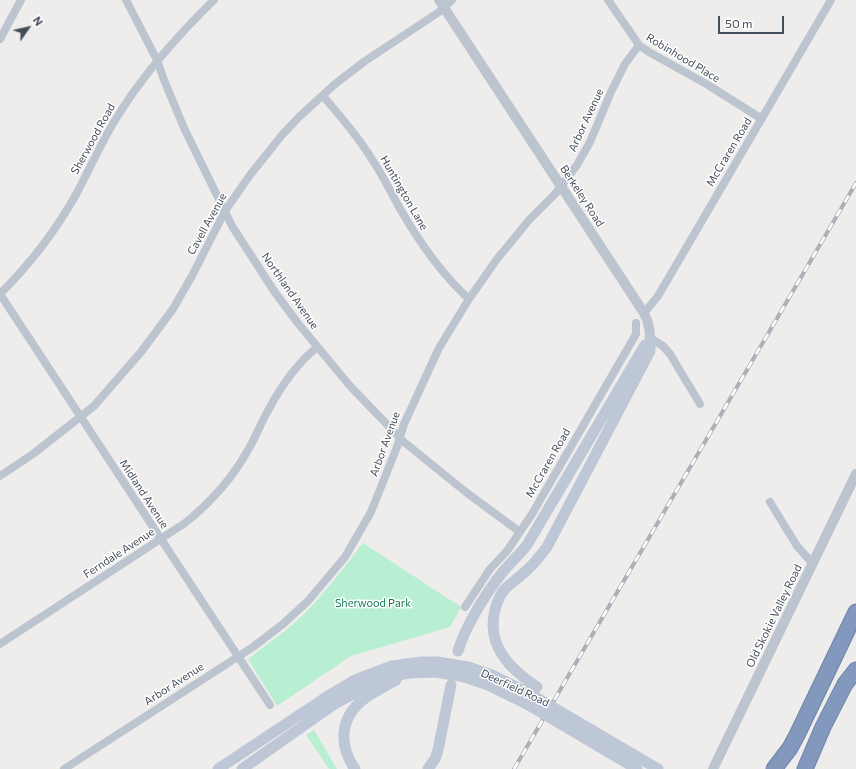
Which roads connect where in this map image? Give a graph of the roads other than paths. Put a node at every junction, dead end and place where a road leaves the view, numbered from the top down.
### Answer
1 (21, 0) edge
2 (126, 0) edge
3 (214, 0) edge
4 (452, 0) edge
5 (608, 0) edge
6 (831, 0) edge
7 (442, 4) edge
8 (0, 39) edge
9 (639, 45) junction
10 (157, 60) junction
11 (323, 96) junction
12 (762, 119) junction
13 (561, 186) junction
14 (225, 211) junction
15 (0, 294) edge
16 (469, 299) junction
17 (644, 313) junction
18 (636, 323) dead end
19 (650, 338) junction
20 (317, 346) junction
21 (700, 404) dead end
22 (81, 417) junction
23 (400, 436) junction
24 (0, 476) edge
25 (855, 477) edge
26 (852, 493) edge
27 (770, 502) dead end
28 (520, 532) junction
29 (161, 539) junction
30 (813, 564) junction
31 (465, 607) dead end
32 (856, 612) edge
33 (0, 644) edge
34 (458, 651) dead end
35 (238, 656) junction
36 (856, 663) edge
37 (436, 667) junction
38 (856, 670) edge
39 (409, 673) junction
40 (845, 684) junction
41 (451, 685) dead end
42 (532, 696) junction
43 (270, 705) dead end
44 (64, 769) edge
45 (218, 769) edge
46 (242, 769) edge
47 (355, 769) edge
48 (428, 769) edge
49 (637, 769) edge
50 (658, 769) edge
51 (713, 769) edge
52 (774, 769) edge
53 (806, 769) edge

1 - 8 street
2 - 10 street, Northland Avenue
3 - 10 street, Sherwood Road
4 - 7 street, Cavell Avenue
5 - 9 street, Robinhood Place
6 - 12 street, McCraren Road
7 - 11 street, Cavell Avenue
7 - 13 street, Berkeley Road
9 - 12 street, Robinhood Place
9 - 13 street, Arbor Avenue
10 - 14 street, Northland Avenue
10 - 15 street, Sherwood Road
11 - 14 street, Cavell Avenue
11 - 16 street, Huntington Lane
12 - 17 street, McCraren Road
13 - 16 street, Arbor Avenue
13 - 17 street, Berkeley Road
14 - 20 street, Northland Avenue
14 - 22 street, Cavell Avenue
15 - 22 street, Midland Avenue
16 - 23 street, Arbor Avenue
17 - 19 street, Berkeley Road
18 - 28 street, McCraren Road
19 - 21 street
19 - 34 main road
19 - 42 main road
20 - 23 street, Northland Avenue
20 - 29 street, Ferndale Avenue
22 - 24 street, Cavell Avenue
22 - 29 street, Midland Avenue
23 - 28 street, Northland Avenue
23 - 35 street, Arbor Avenue
25 - 26 street, Old Skokie Valley Road
26 - 30 street, Old Skokie Valley Road
27 - 30 street
28 - 31 street, McCraren Road
29 - 33 street, Ferndale Avenue
29 - 35 street, Midland Avenue
30 - 51 street, Old Skokie Valley Road
32 - 52 highway
35 - 43 street, Midland Avenue
35 - 44 street, Arbor Avenue
36 - 40 street
37 - 39 main road, Deerfield Road
37 - 42 main road, Deerfield Road, bridge
37 - 45 main road, Deerfield Road
38 - 40 highway
39 - 46 main road, Deerfield Road
39 - 47 main road
40 - 53 highway
41 - 48 main road
42 - 49 main road, Deerfield Road, bridge
42 - 50 main road, Deerfield Road, bridge

